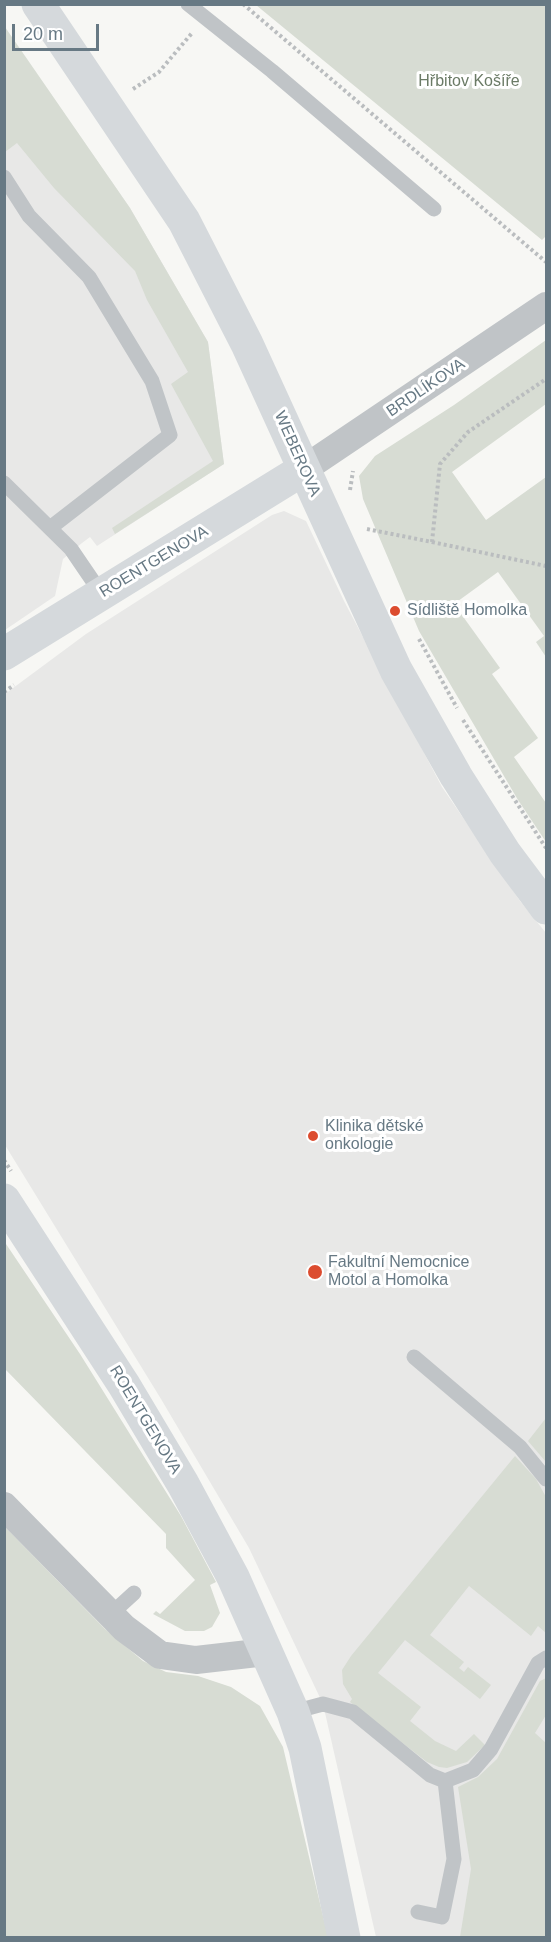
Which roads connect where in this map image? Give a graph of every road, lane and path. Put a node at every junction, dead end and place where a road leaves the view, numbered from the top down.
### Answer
1 (38, 4) edge
2 (188, 4) edge
3 (243, 4) edge
4 (205, 17) junction
5 (128, 93) dead end
6 (4, 177) edge
7 (434, 208) dead end
8 (546, 262) edge
9 (546, 306) edge
10 (546, 379) edge
11 (304, 469) junction
12 (353, 472) dead end
13 (7, 491) edge
14 (354, 498) dead end
15 (363, 519) dead end
16 (50, 528) junction
17 (367, 529) junction
18 (371, 540) dead end
19 (432, 542) junction
20 (546, 567) edge
21 (101, 593) junction
22 (414, 631) dead end
23 (12, 667) edge
24 (4, 692) edge
25 (546, 848) edge
26 (546, 908) edge
27 (4, 1200) edge
28 (414, 1357) dead end
29 (546, 1479) edge
30 (4, 1506) edge
31 (134, 1593) dead end
32 (111, 1614) junction
33 (266, 1652) junction
34 (546, 1658) edge
35 (293, 1712) junction
36 (445, 1781) junction
37 (418, 1912) dead end
38 (344, 1938) edge

1 - 11 street, WEBEROVA
2 - 4 lane
3 - 8 path
4 - 5 path
4 - 7 lane
6 - 16 lane
9 - 11 street, BRDLÍKOVA
10 - 19 path
11 - 21 street, ROENTGENOVA
11 - 26 street, WEBEROVA
12 - 14 path
13 - 16 lane
15 - 17 path
16 - 21 lane
17 - 18 path
17 - 19 path
19 - 20 path
21 - 23 street, ROENTGENOVA
22 - 25 path
23 - 24 path
27 - 33 street, ROENTGENOVA
28 - 29 lane
30 - 32 street
31 - 32 lane
32 - 33 street
33 - 35 street, ROENTGENOVA
34 - 36 lane
35 - 36 lane
35 - 38 street, ROENTGENOVA
36 - 37 lane

